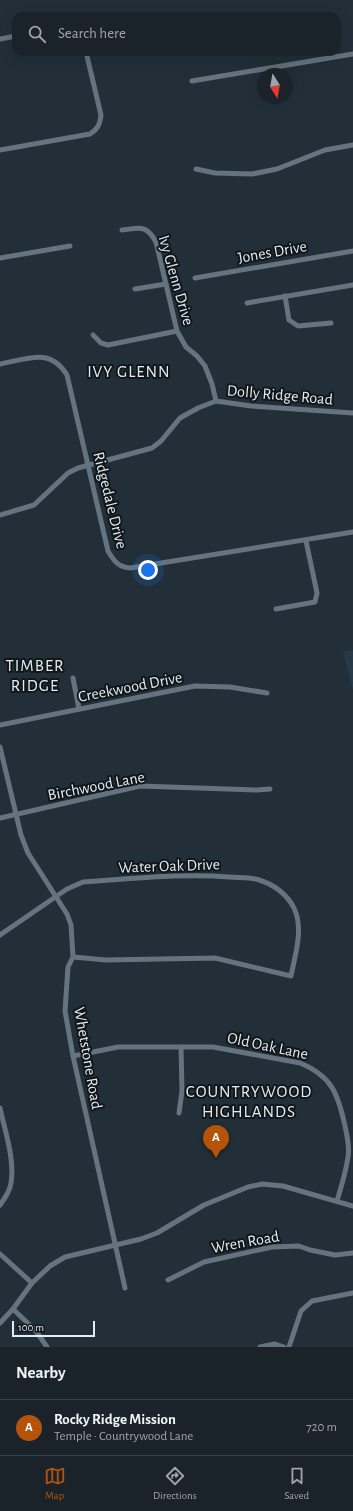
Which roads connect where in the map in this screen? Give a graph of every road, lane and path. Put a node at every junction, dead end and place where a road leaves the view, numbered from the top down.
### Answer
1 (12, 37) edge
2 (0, 39) edge
3 (353, 54) edge
4 (87, 56) edge
5 (192, 81) dead end
6 (353, 146) edge
7 (0, 150) edge
8 (196, 169) dead end
9 (122, 230) dead end
10 (70, 246) dead end
11 (353, 250) edge
12 (0, 258) edge
13 (195, 278) dead end
14 (166, 284) junction
15 (353, 285) edge
16 (135, 289) dead end
17 (285, 296) junction
18 (247, 303) dead end
19 (331, 323) dead end
20 (177, 331) junction
21 (93, 335) dead end
22 (0, 364) edge
23 (216, 401) junction
24 (353, 413) edge
25 (88, 465) junction
26 (0, 515) edge
27 (353, 532) edge
28 (306, 541) junction
29 (276, 609) dead end
30 (73, 678) dead end
31 (267, 693) dead end
32 (79, 709) junction
33 (0, 725) edge
34 (0, 746) edge
35 (270, 789) dead end
36 (16, 815) junction
37 (0, 818) edge
38 (56, 897) junction
39 (0, 935) edge
40 (73, 957) junction
41 (181, 1047) junction
42 (73, 1056) junction
43 (0, 1108) edge
44 (179, 1113) dead end
45 (1, 1119) edge
46 (337, 1201) junction
47 (0, 1205) edge
48 (353, 1206) edge
49 (116, 1245) junction
50 (353, 1253) edge
51 (0, 1254) edge
52 (168, 1280) dead end
53 (32, 1283) junction
54 (125, 1288) dead end
55 (353, 1292) edge
56 (13, 1309) junction
57 (0, 1323) edge
58 (47, 1347) edge
59 (260, 1347) edge
60 (284, 1347) edge
61 (289, 1347) edge

1 - 2 street
3 - 5 street
4 - 7 street
6 - 8 street
9 - 14 street, Ivy Glenn Drive
10 - 12 street
11 - 13 street, Jones Drive
14 - 16 street
14 - 20 street, Ivy Glenn Drive
15 - 17 street
17 - 18 street
17 - 19 street
20 - 21 street
20 - 23 street, Ivy Glenn Drive
22 - 25 street, Ridgedale Drive
23 - 24 street, Dolly Ridge Road
23 - 25 street, Dolly Ridge Road
25 - 26 street, Dolly Ridge Road
25 - 28 street, Ridgedale Drive
27 - 28 street, Ridgedale Drive
28 - 29 street
30 - 32 street
31 - 32 street, Creekwood Drive
32 - 33 street, Creekwood Drive
34 - 36 street, Whetstone Road
35 - 36 street, Birchwood Lane
36 - 37 street, Birchwood Lane
36 - 38 street, Whetstone Road
38 - 39 street, Water Oak Drive
38 - 40 street, Whetstone Road
38 - 40 street, Water Oak Drive
40 - 42 street, Whetstone Road
41 - 42 street, Old Oak Lane
41 - 44 street
41 - 46 street, Old Oak Lane
42 - 49 street, Whetstone Road
43 - 45 street
45 - 47 street
46 - 48 street
46 - 49 street
49 - 53 street
49 - 54 street, Whetstone Road
50 - 52 street, Wren Road
51 - 53 street
53 - 56 street
55 - 61 street
56 - 57 street
56 - 58 street
59 - 60 street

